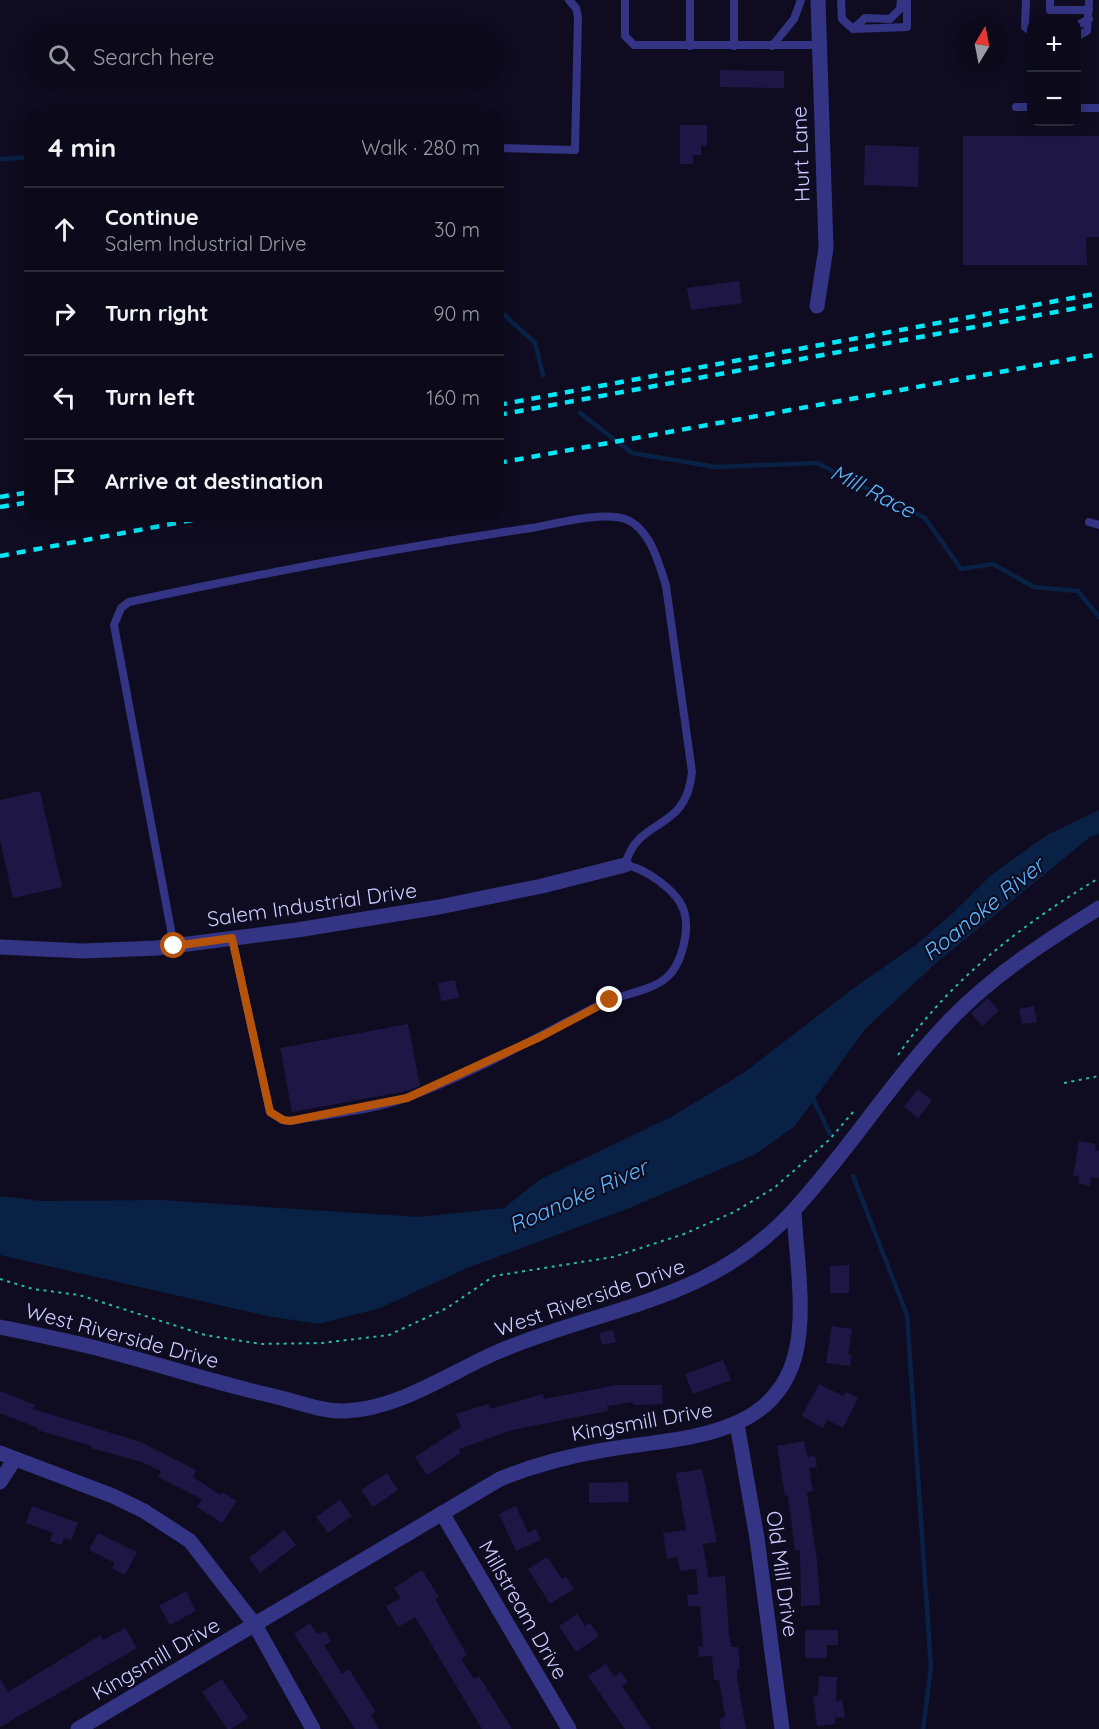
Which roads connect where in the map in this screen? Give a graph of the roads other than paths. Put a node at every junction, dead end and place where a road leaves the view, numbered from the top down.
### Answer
1 (625, 0) edge
2 (690, 0) edge
3 (734, 0) edge
4 (801, 0) edge
5 (818, 0) edge
6 (841, 0) edge
7 (901, 0) edge
8 (907, 0) edge
9 (1026, 0) edge
10 (1050, 0) edge
11 (572, 1) edge
12 (1029, 18) edge
13 (1089, 19) junction
14 (1081, 24) edge
15 (853, 28) junction
16 (1081, 35) edge
17 (772, 45) junction
18 (817, 45) junction
19 (690, 46) junction
20 (734, 46) junction
21 (1016, 107) dead end
22 (1027, 107) edge
23 (1081, 108) edge
24 (1099, 108) edge
25 (504, 148) edge
26 (817, 306) dead end
27 (1089, 522) dead end
28 (1099, 525) edge
29 (625, 865) junction
30 (1099, 908) edge
31 (232, 938) junction
32 (174, 946) junction
33 (0, 947) edge
34 (794, 1211) junction
35 (0, 1327) edge
36 (736, 1425) junction
37 (0, 1453) edge
38 (15, 1459) junction
39 (0, 1482) edge
40 (442, 1513) junction
41 (255, 1625) junction
42 (78, 1729) edge
43 (314, 1729) edge
44 (569, 1729) edge
45 (782, 1729) edge

1 - 19 lane
2 - 19 lane
3 - 20 lane
4 - 17 lane
5 - 18 street, Hurt Lane
6 - 15 lane
7 - 15 lane
8 - 15 lane
9 - 12 lane
10 - 13 lane
11 - 25 lane
13 - 14 lane
13 - 16 lane
17 - 18 lane
17 - 20 lane
18 - 26 street, Hurt Lane
19 - 20 lane
21 - 22 lane
23 - 24 lane
27 - 28 lane
29 - 31 street, Salem Industrial Drive
29 - 31 lane
29 - 32 lane
30 - 34 street, West Riverside Drive
31 - 32 street, Salem Industrial Drive
32 - 33 street, Salem Industrial Drive
34 - 35 street, West Riverside Drive
34 - 36 street, Kingsmill Drive
36 - 40 street, Kingsmill Drive
36 - 45 street, Old Mill Drive
37 - 38 street
38 - 39 street
38 - 41 street
40 - 41 street, Kingsmill Drive
40 - 44 street, Millstream Drive
41 - 42 street, Kingsmill Drive
41 - 43 street

